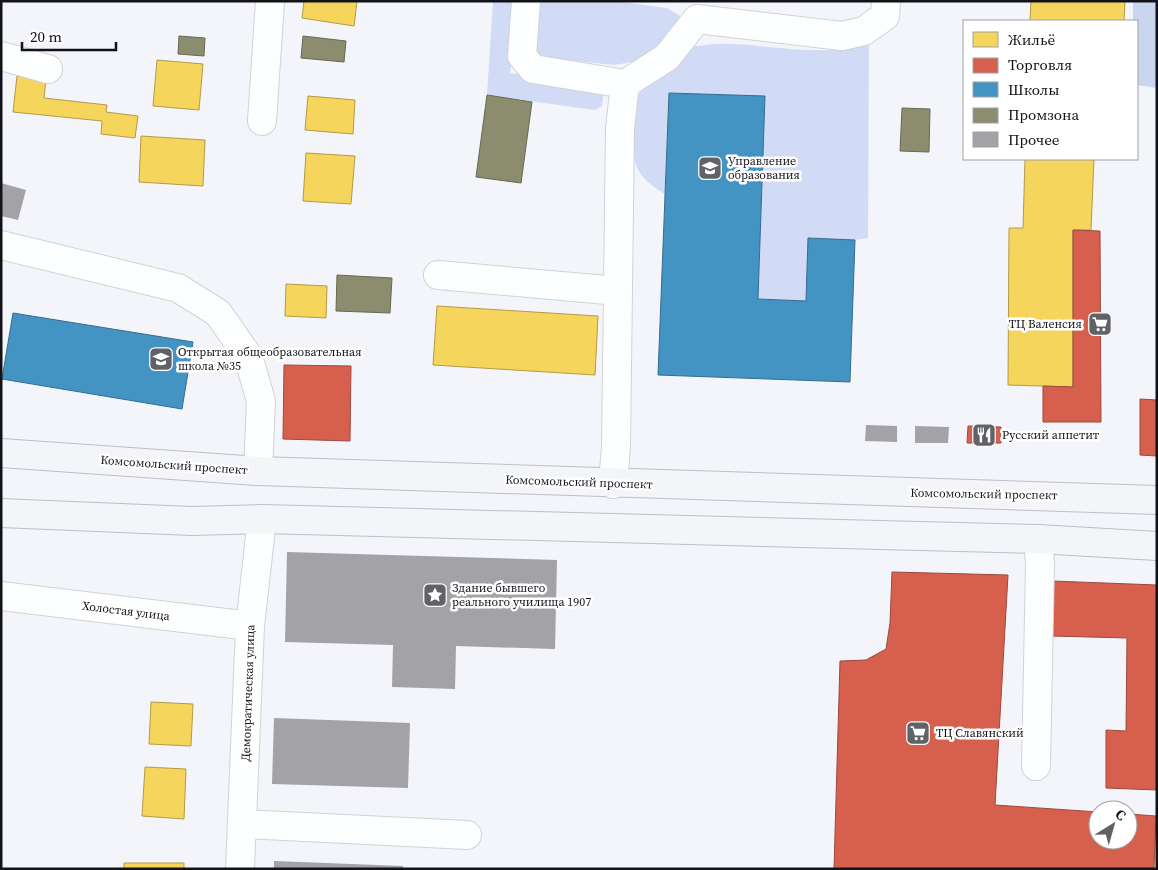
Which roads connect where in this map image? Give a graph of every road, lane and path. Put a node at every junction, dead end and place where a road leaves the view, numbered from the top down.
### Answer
1 (270, 1) edge
2 (526, 1) edge
3 (886, 1) edge
4 (691, 10) edge
5 (1, 56) edge
6 (48, 69) dead end
7 (624, 84) junction
8 (262, 120) dead end
9 (1, 245) edge
10 (438, 275) dead end
11 (618, 291) junction
12 (1, 453) edge
13 (258, 471) junction
14 (613, 484) junction
15 (1157, 500) edge
16 (1, 513) edge
17 (262, 519) junction
18 (1038, 539) junction
19 (1157, 546) edge
20 (1, 596) edge
21 (250, 626) junction
22 (1036, 766) dead end
23 (243, 824) junction
24 (467, 835) dead end
25 (240, 869) edge

1 - 8 street
2 - 7 street
3 - 4 street
4 - 7 street
5 - 6 street
7 - 11 street
9 - 13 street
10 - 11 street
11 - 14 street
12 - 13 main road, Комсомольский проспект
13 - 14 main road, Комсомольский проспект
14 - 15 main road, Комсомольский проспект
16 - 17 main road
17 - 18 main road
17 - 21 street, Демократическая улица
18 - 19 main road
18 - 22 street
20 - 21 street, Холостая улица
21 - 23 street, Демократическая улица
23 - 24 street
23 - 25 street, Демократическая улица

